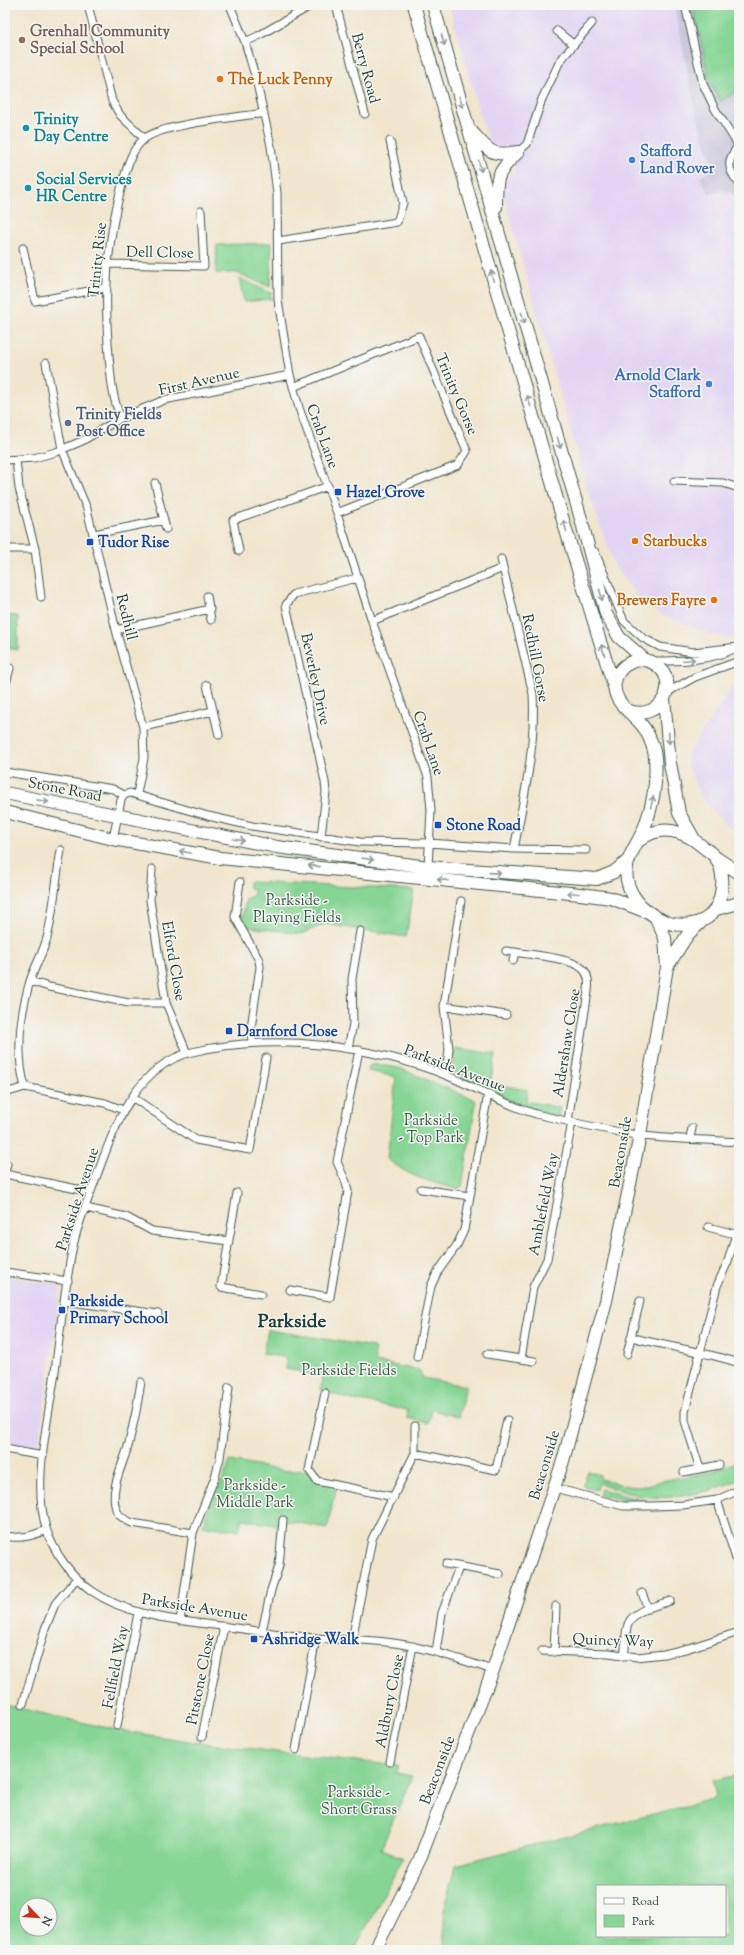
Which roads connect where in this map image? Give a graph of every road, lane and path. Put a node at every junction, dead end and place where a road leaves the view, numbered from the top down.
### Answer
1 (88, 5) edge
2 (230, 5) edge
3 (312, 5) edge
4 (336, 5) edge
5 (414, 5) edge
6 (433, 5) edge
7 (685, 5) edge
8 (592, 23) dead end
9 (557, 31) dead end
10 (245, 42) junction
11 (573, 44) junction
12 (264, 113) junction
13 (365, 114) dead end
14 (470, 128) junction
15 (144, 138) junction
16 (390, 142) dead end
17 (739, 146) edge
18 (518, 152) junction
19 (739, 183) edge
20 (201, 211) dead end
21 (496, 224) junction
22 (278, 241) junction
23 (24, 248) dead end
24 (107, 264) junction
25 (106, 288) junction
26 (46, 363) dead end
27 (290, 375) junction
28 (293, 387) junction
29 (121, 418) junction
30 (62, 449) junction
31 (5, 460) edge
32 (16, 460) junction
33 (674, 481) dead end
34 (155, 483) dead end
35 (328, 486) junction
36 (739, 488) edge
37 (337, 513) junction
38 (581, 519) junction
39 (164, 520) junction
40 (166, 529) dead end
41 (94, 534) junction
42 (5, 549) edge
43 (35, 549) junction
44 (239, 551) dead end
45 (501, 559) dead end
46 (504, 568) junction
47 (357, 578) junction
48 (207, 596) dead end
49 (41, 597) dead end
50 (210, 609) junction
51 (212, 620) dead end
52 (372, 621) junction
53 (116, 630) junction
54 (739, 647) edge
55 (648, 661) junction
56 (739, 661) edge
57 (10, 668) dead end
58 (207, 686) dead end
59 (5, 687) edge
60 (614, 687) junction
61 (665, 696) junction
62 (628, 710) junction
63 (213, 711) junction
64 (143, 727) junction
65 (219, 735) dead end
66 (5, 772) edge
67 (5, 793) edge
68 (137, 794) junction
69 (124, 795) junction
70 (5, 812) edge
71 (119, 816) junction
72 (320, 837) junction
73 (113, 839) junction
74 (694, 839) junction
75 (640, 840) junction
76 (429, 843) junction
77 (514, 849) junction
78 (61, 850) dead end
79 (586, 850) dead end
80 (714, 856) junction
81 (629, 860) junction
82 (428, 867) junction
83 (152, 869) dead end
84 (739, 872) edge
85 (240, 882) dead end
86 (461, 901) dead end
87 (739, 903) edge
88 (716, 909) junction
89 (644, 910) junction
90 (656, 918) junction
91 (704, 920) junction
92 (360, 931) dead end
93 (506, 951) dead end
94 (515, 952) junction
95 (513, 962) dead end
96 (667, 967) junction
97 (30, 981) junction
98 (166, 1003) junction
99 (444, 1006) junction
100 (506, 1015) dead end
101 (252, 1043) junction
102 (348, 1048) junction
103 (359, 1050) junction
104 (187, 1053) junction
105 (266, 1058) dead end
106 (446, 1075) junction
107 (24, 1087) junction
108 (5, 1093) edge
109 (488, 1094) junction
110 (132, 1097) junction
111 (123, 1110) junction
112 (570, 1122) junction
113 (692, 1128) dead end
114 (640, 1135) junction
115 (690, 1138) junction
116 (739, 1142) edge
117 (7, 1164) dead end
118 (5, 1171) edge
119 (5, 1174) edge
120 (421, 1189) dead end
121 (91, 1192) junction
122 (237, 1193) dead end
123 (470, 1196) junction
124 (86, 1208) junction
125 (708, 1227) dead end
126 (737, 1235) edge
127 (229, 1241) junction
128 (5, 1272) edge
129 (68, 1281) junction
130 (290, 1290) dead end
131 (261, 1294) dead end
132 (65, 1301) junction
133 (640, 1301) dead end
134 (158, 1314) dead end
135 (631, 1337) junction
136 (700, 1352) junction
137 (487, 1354) dead end
138 (627, 1354) dead end
139 (417, 1357) dead end
140 (521, 1359) junction
141 (534, 1361) dead end
142 (739, 1363) edge
143 (141, 1382) dead end
144 (229, 1387) dead end
145 (326, 1393) dead end
146 (507, 1420) dead end
147 (415, 1426) dead end
148 (5, 1450) edge
149 (416, 1454) junction
150 (43, 1456) junction
151 (719, 1465) dead end
152 (700, 1469) junction
153 (684, 1472) dead end
154 (555, 1488) junction
155 (739, 1490) edge
156 (394, 1497) junction
157 (717, 1500) junction
158 (284, 1520) dead end
159 (46, 1530) junction
160 (193, 1533) junction
161 (5, 1536) edge
162 (446, 1564) dead end
163 (459, 1567) junction
164 (739, 1568) edge
165 (500, 1574) dead end
166 (77, 1578) junction
167 (642, 1593) dead end
168 (670, 1601) dead end
169 (556, 1606) dead end
170 (648, 1609) junction
171 (138, 1613) junction
172 (180, 1621) junction
173 (224, 1626) junction
174 (262, 1631) junction
175 (739, 1632) edge
176 (316, 1638) junction
177 (352, 1640) junction
178 (413, 1646) junction
179 (542, 1651) dead end
180 (436, 1652) junction
181 (554, 1652) junction
182 (624, 1656) junction
183 (493, 1670) junction
184 (23, 1704) dead end
185 (117, 1726) dead end
186 (202, 1738) dead end
187 (296, 1750) dead end
188 (390, 1762) dead end
189 (375, 1950) edge

1 - 15 street
2 - 10 street, Crab Lane
3 - 10 street
4 - 13 street, Berry Road
60 -> 5 highway
6 -> 14 highway
7 - 17 street
8 - 11 street
9 - 11 street
10 - 12 street, Crab Lane
11 - 18 street
12 - 15 street, Trinity Rise
12 - 22 street, Crab Lane
14 - 18 highway
14 -> 21 highway
15 - 24 street, Trinity Rise
16 - 22 street
17 - 19 street
18 - 21 highway
20 - 24 street, Dell Close
21 -> 38 highway
22 - 27 street, Crab Lane
23 - 25 street
24 - 25 street, Trinity Rise
25 - 29 street, Trinity Rise
26 - 30 street, Redhill
27 - 28 street, Crab Lane
27 - 29 street, First Avenue
28 - 35 street, Crab Lane
28 - 37 street, Trinity Gorse
29 - 30 street, First Avenue
30 - 32 street, First Avenue
30 - 41 street, Redhill
31 - 32 street, First Avenue
32 - 43 street
33 - 36 street
34 - 39 street
35 - 37 street, Crab Lane
35 - 44 street
37 - 47 street, Crab Lane
38 - 54 street
38 -> 55 highway
39 - 40 street
39 - 41 street
41 - 53 street, Redhill
42 - 43 street
43 - 49 street
45 - 46 street, Redhill Gorse
46 - 52 street
46 - 77 street, Redhill Gorse
47 - 52 street, Crab Lane
47 - 72 street, Beverley Drive
48 - 50 street
50 - 51 street
50 - 53 street
52 - 76 street, Crab Lane
53 - 64 street, Redhill
55 -> 54 street
55 - 60 highway
55 - 61 highway
56 - 61 street
57 - 59 street
58 - 63 street
60 - 62 highway
61 - 62 highway
61 -> 74 highway
75 -> 62 highway
63 - 64 street
63 - 65 street
64 - 68 street, Redhill
66 - 69 street
67 -> 71 highway, Stone Road
68 - 69 street, Stone Road
68 - 72 street, Stone Road
69 - 71 street, Stone Road
70 - 73 highway
71 - 73 street, Stone Road
71 -> 82 highway, Stone Road
72 - 76 street, Stone Road
89 -> 73 highway
74 - 75 highway
74 - 80 highway
75 - 81 highway
76 - 77 street, Stone Road
76 - 82 street, Crab Lane
77 - 79 street, Stone Road
78 - 97 street
80 - 84 highway
80 - 88 highway
82 -> 81 highway, Stone Road
81 - 89 highway
83 - 98 street, Elford Close
85 - 101 street
86 - 99 street
87 - 88 highway
88 - 91 highway
89 - 90 highway
90 - 91 highway
90 - 96 highway, Beaconside
91 - 96 highway, Beaconside
92 - 102 street
93 - 94 street, Aldershaw Close
94 - 95 street
94 - 112 street, Aldershaw Close
96 - 114 highway, Beaconside
97 - 98 street
97 - 107 street
98 - 104 street, Elford Close
99 - 100 street
99 - 106 street
101 - 102 street, Parkside Avenue
101 - 104 street, Parkside Avenue
102 - 103 street, Parkside Avenue
103 - 106 street, Parkside Avenue
103 - 130 street
104 - 110 street, Parkside Avenue
105 - 110 street
106 - 109 street, Parkside Avenue
107 - 108 street
107 - 111 street
109 - 112 street, Parkside Avenue
109 - 123 street
110 - 111 street, Parkside Avenue
111 - 121 street, Parkside Avenue
112 - 114 street, Parkside Avenue
112 - 140 street, Amblefield Way
113 - 115 street
114 - 115 street, Parkside Avenue
114 - 154 highway, Beaconside
115 - 116 street, Parkside Avenue
117 - 118 street
119 - 121 street
120 - 123 street
121 - 124 street, Parkside Avenue
122 - 127 street
123 - 139 street
124 - 127 street
124 - 129 street, Parkside Avenue
125 - 126 street
126 - 136 street
127 - 131 street
128 - 129 street
129 - 132 street, Parkside Avenue
132 - 134 street
132 - 150 street, Parkside Avenue
133 - 135 street
135 - 136 street
135 - 138 street
136 - 142 street
136 - 152 street
137 - 140 street
140 - 141 street
143 - 160 street
144 - 160 street
145 - 156 street
146 - 149 street
147 - 149 street
148 - 150 street
149 - 156 street
150 - 159 street, Parkside Avenue
151 - 152 street
152 - 153 street
154 - 157 street
154 - 183 highway, Beaconside
155 - 157 street
156 - 177 street
157 - 164 street
158 - 174 street
159 - 161 street
159 - 166 street, Parkside Avenue
160 - 172 street
162 - 163 street
163 - 165 street
163 - 180 street
166 - 171 street, Parkside Avenue
166 - 184 street
167 - 170 street
168 - 170 street
169 - 181 street, Quincy Way
170 - 182 street
171 - 172 street, Parkside Avenue
171 - 185 street, Fellfield Way
172 - 173 street, Parkside Avenue
173 - 174 street, Parkside Avenue
173 - 186 street, Pitstone Close
174 - 176 street, Parkside Avenue
175 - 182 street, Quincy Way
176 - 177 street, Parkside Avenue
176 - 187 street
177 - 178 street, Parkside Avenue
178 - 180 street, Parkside Avenue
178 - 188 street, Aldbury Close
179 - 181 street, Quincy Way
180 - 183 street, Parkside Avenue
181 - 182 street, Quincy Way
183 - 189 highway, Beaconside

